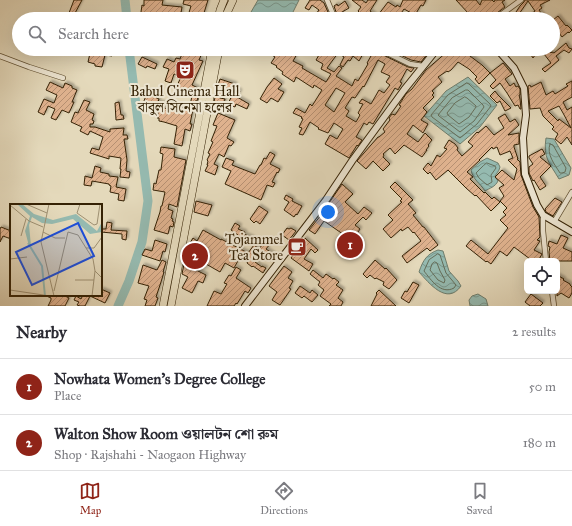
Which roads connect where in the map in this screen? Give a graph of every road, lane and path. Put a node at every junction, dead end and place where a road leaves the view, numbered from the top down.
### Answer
1 (224, 0) edge
2 (233, 0) edge
3 (327, 0) edge
4 (521, 0) edge
5 (220, 12) edge
6 (229, 12) edge
7 (332, 12) edge
8 (505, 12) edge
9 (0, 56) edge
10 (211, 56) edge
11 (218, 56) edge
12 (393, 56) edge
13 (431, 56) edge
14 (503, 56) edge
15 (423, 66) junction
16 (63, 78) dead end
17 (572, 192) edge
18 (543, 215) junction
19 (554, 222) junction
20 (572, 232) edge
21 (546, 258) edge
22 (552, 294) edge
23 (163, 306) edge
24 (171, 306) edge
25 (245, 306) edge
26 (554, 306) edge

1 - 5 main road
2 - 6 main road
3 - 7 street
4 - 8 street
9 - 16 street
10 - 23 main road
11 - 24 main road
12 - 15 street
13 - 15 street
14 - 18 street
15 - 25 street
17 - 19 street
18 - 19 street
18 - 21 street
19 - 20 street
22 - 26 street

